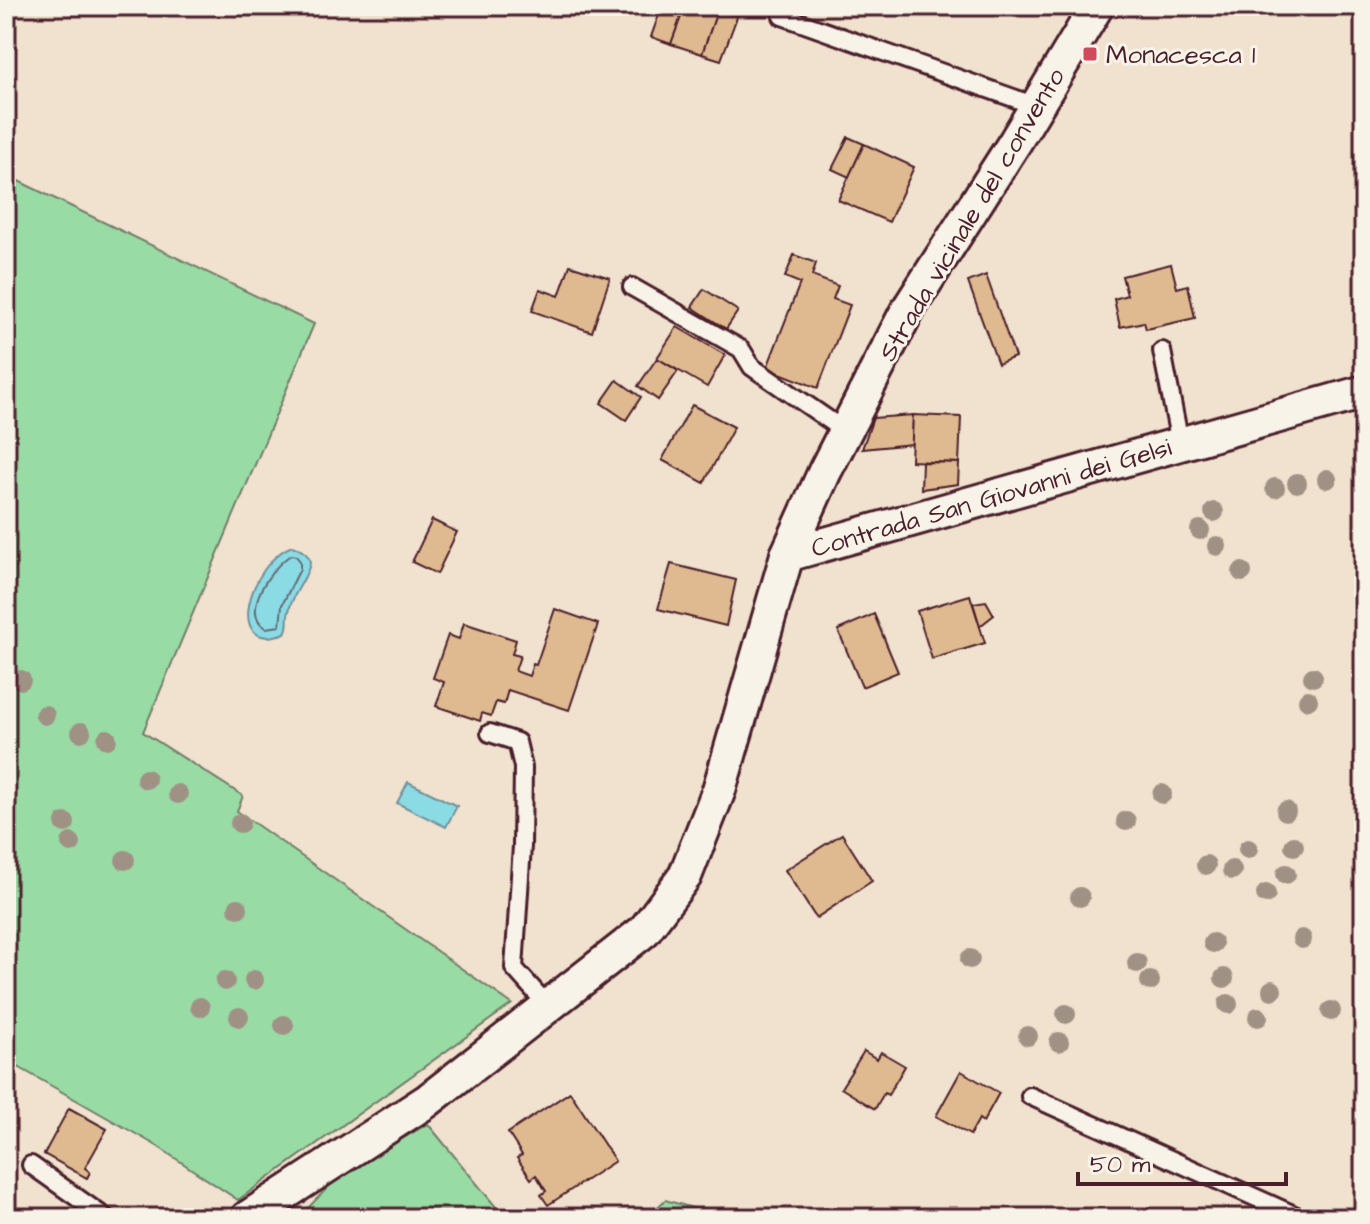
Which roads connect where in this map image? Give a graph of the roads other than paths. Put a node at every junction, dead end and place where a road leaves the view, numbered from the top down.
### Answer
1 (1097, 6) edge
2 (782, 16) dead end
3 (1036, 106) junction
4 (632, 287) dead end
5 (1162, 351) dead end
6 (1364, 392) edge
7 (845, 431) junction
8 (1180, 443) junction
9 (787, 555) junction
10 (490, 733) dead end
11 (548, 1006) junction
12 (1030, 1096) dead end
13 (31, 1165) dead end
14 (106, 1218) edge
15 (247, 1218) edge
16 (1301, 1218) edge

1 - 3 street, Strada vicinale del convento
2 - 3 lane
3 - 7 street, Strada vicinale del convento
4 - 7 lane
5 - 8 lane
6 - 8 street, Contrada San Giovanni dei Gelsi
7 - 9 street, Strada vicinale del convento
8 - 9 street, Contrada San Giovanni dei Gelsi
9 - 11 street, Contrada San Giovanni dei Gelsi
10 - 11 lane
11 - 15 street, Contrada San Giovanni dei Gelsi
12 - 16 lane
13 - 14 lane

